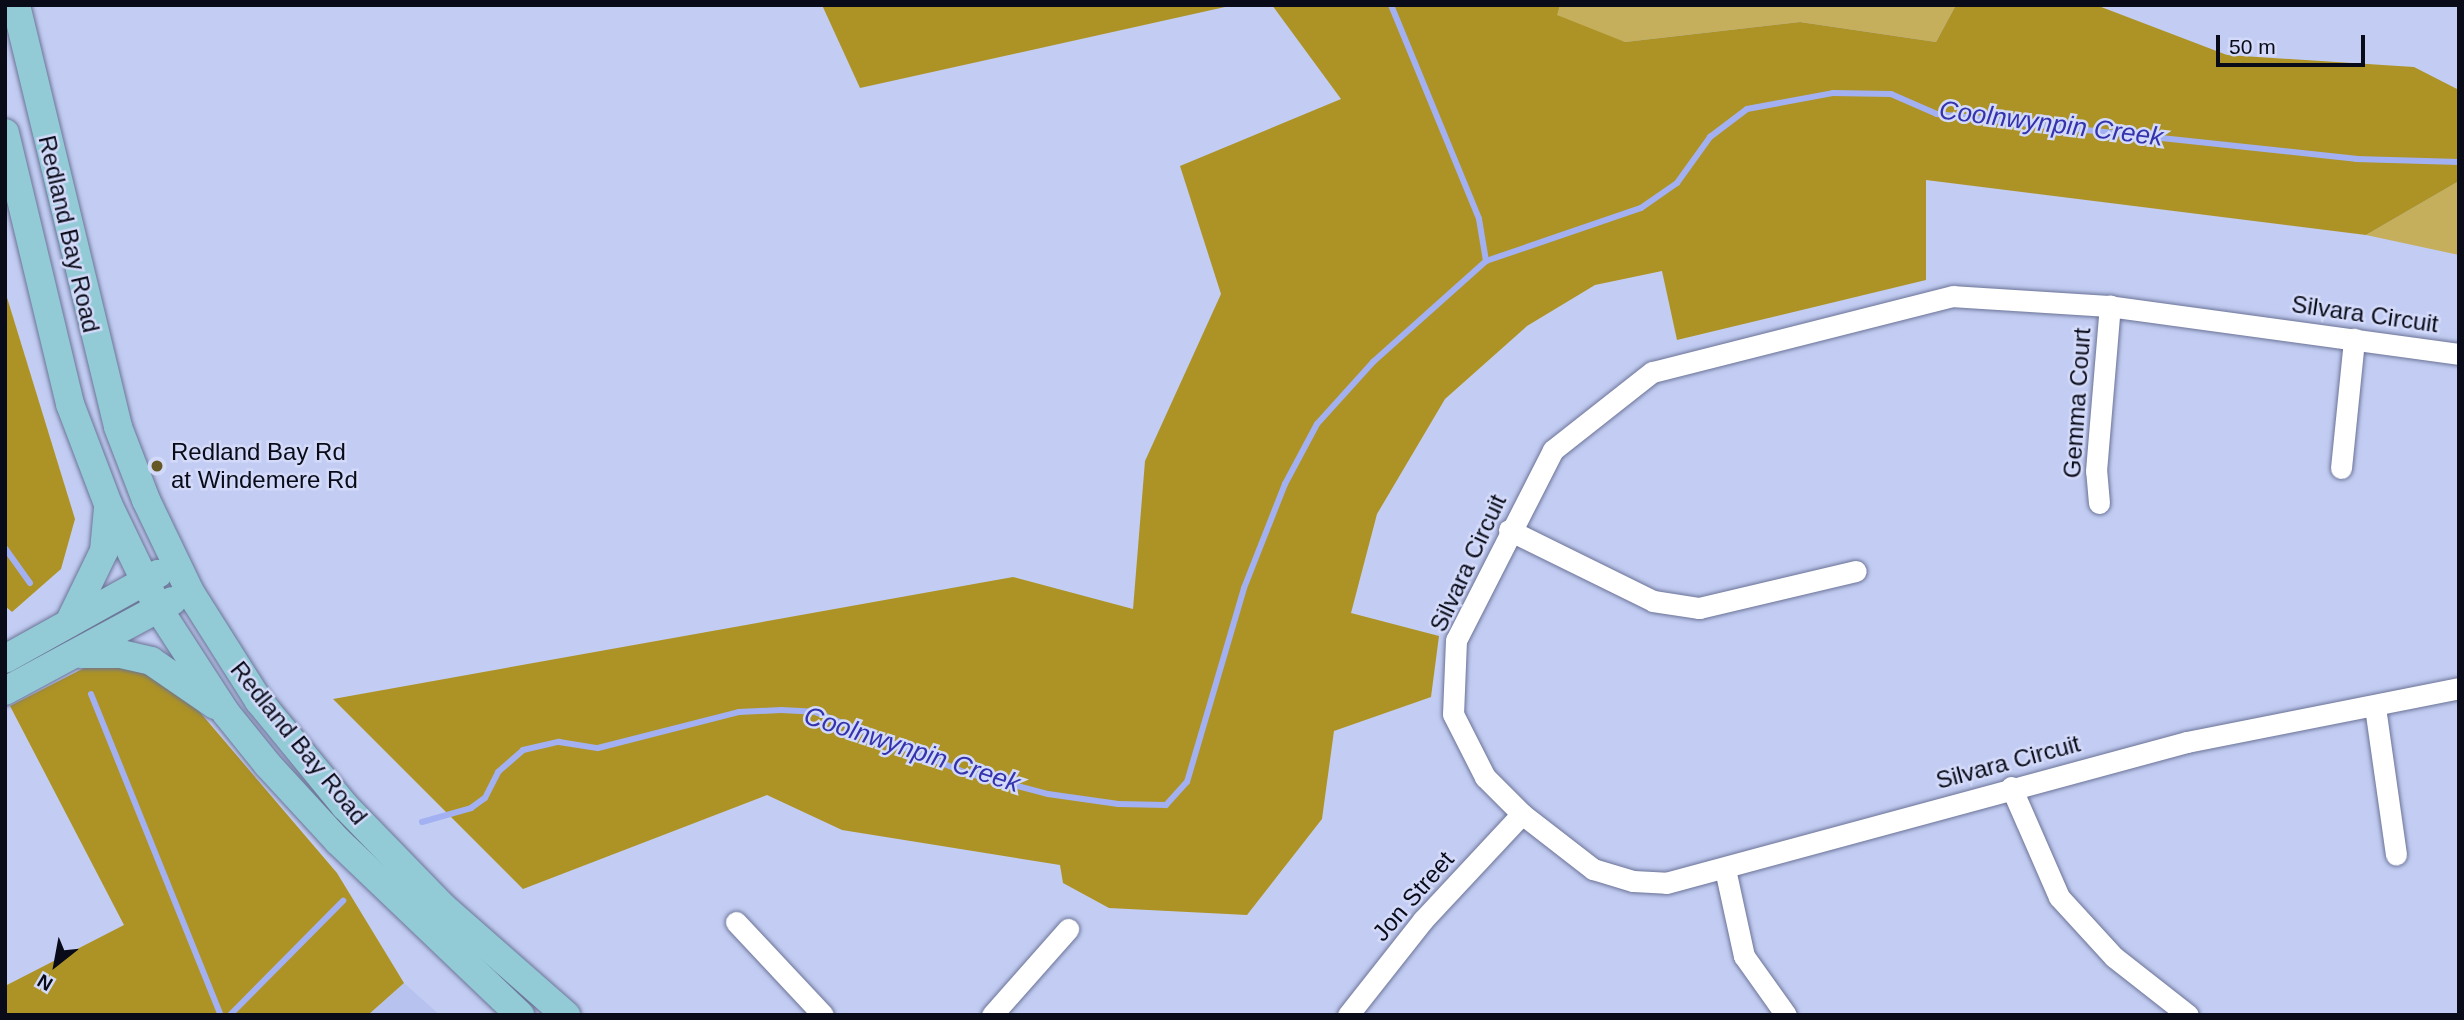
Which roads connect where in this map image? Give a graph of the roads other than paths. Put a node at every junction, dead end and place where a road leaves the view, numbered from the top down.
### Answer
1 (16, 5) edge
2 (5, 133) edge
3 (2110, 306) junction
4 (2354, 339) junction
5 (2459, 354) edge
6 (2340, 468) dead end
7 (2099, 503) dead end
8 (108, 504) junction
9 (1509, 530) junction
10 (176, 565) junction
11 (1856, 571) dead end
12 (143, 581) junction
13 (190, 592) junction
14 (158, 608) junction
15 (69, 623) junction
16 (77, 654) junction
17 (5, 659) edge
18 (2459, 688) edge
19 (5, 691) edge
20 (2375, 707) junction
21 (226, 713) junction
22 (2011, 787) junction
23 (1522, 814) junction
24 (2396, 855) dead end
25 (1725, 869) junction
26 (736, 922) dead end
27 (1068, 929) dead end
28 (1356, 1012) edge
29 (520, 1015) edge
30 (566, 1015) edge
31 (823, 1015) edge
32 (992, 1015) edge
33 (1786, 1015) edge
34 (2188, 1015) edge

1 - 10 main road, Redland Bay Road
2 - 8 main road, Redland Bay Road
3 - 4 street, Silvara Circuit
3 - 7 street, Gemma Court
3 - 9 street, Silvara Circuit
4 - 5 street, Silvara Circuit
4 - 6 street
8 - 12 main road, Redland Bay Road
8 - 15 main road
9 - 11 street
9 - 23 street, Silvara Circuit
10 - 12 main road
10 - 13 main road, Redland Bay Road
12 - 14 main road, Redland Bay Road
12 - 15 main road
13 - 14 main road
13 - 30 main road, Redland Bay Road
14 - 16 main road
14 - 21 main road, Redland Bay Road
15 - 17 main road
16 - 19 main road
16 - 21 main road
18 - 20 street, Silvara Circuit
20 - 22 street, Silvara Circuit
20 - 24 street
21 - 29 main road, Redland Bay Road
22 - 25 street, Silvara Circuit
22 - 34 street
23 - 25 street, Silvara Circuit
23 - 28 street, Jon Street
25 - 33 street
26 - 31 street
27 - 32 street

